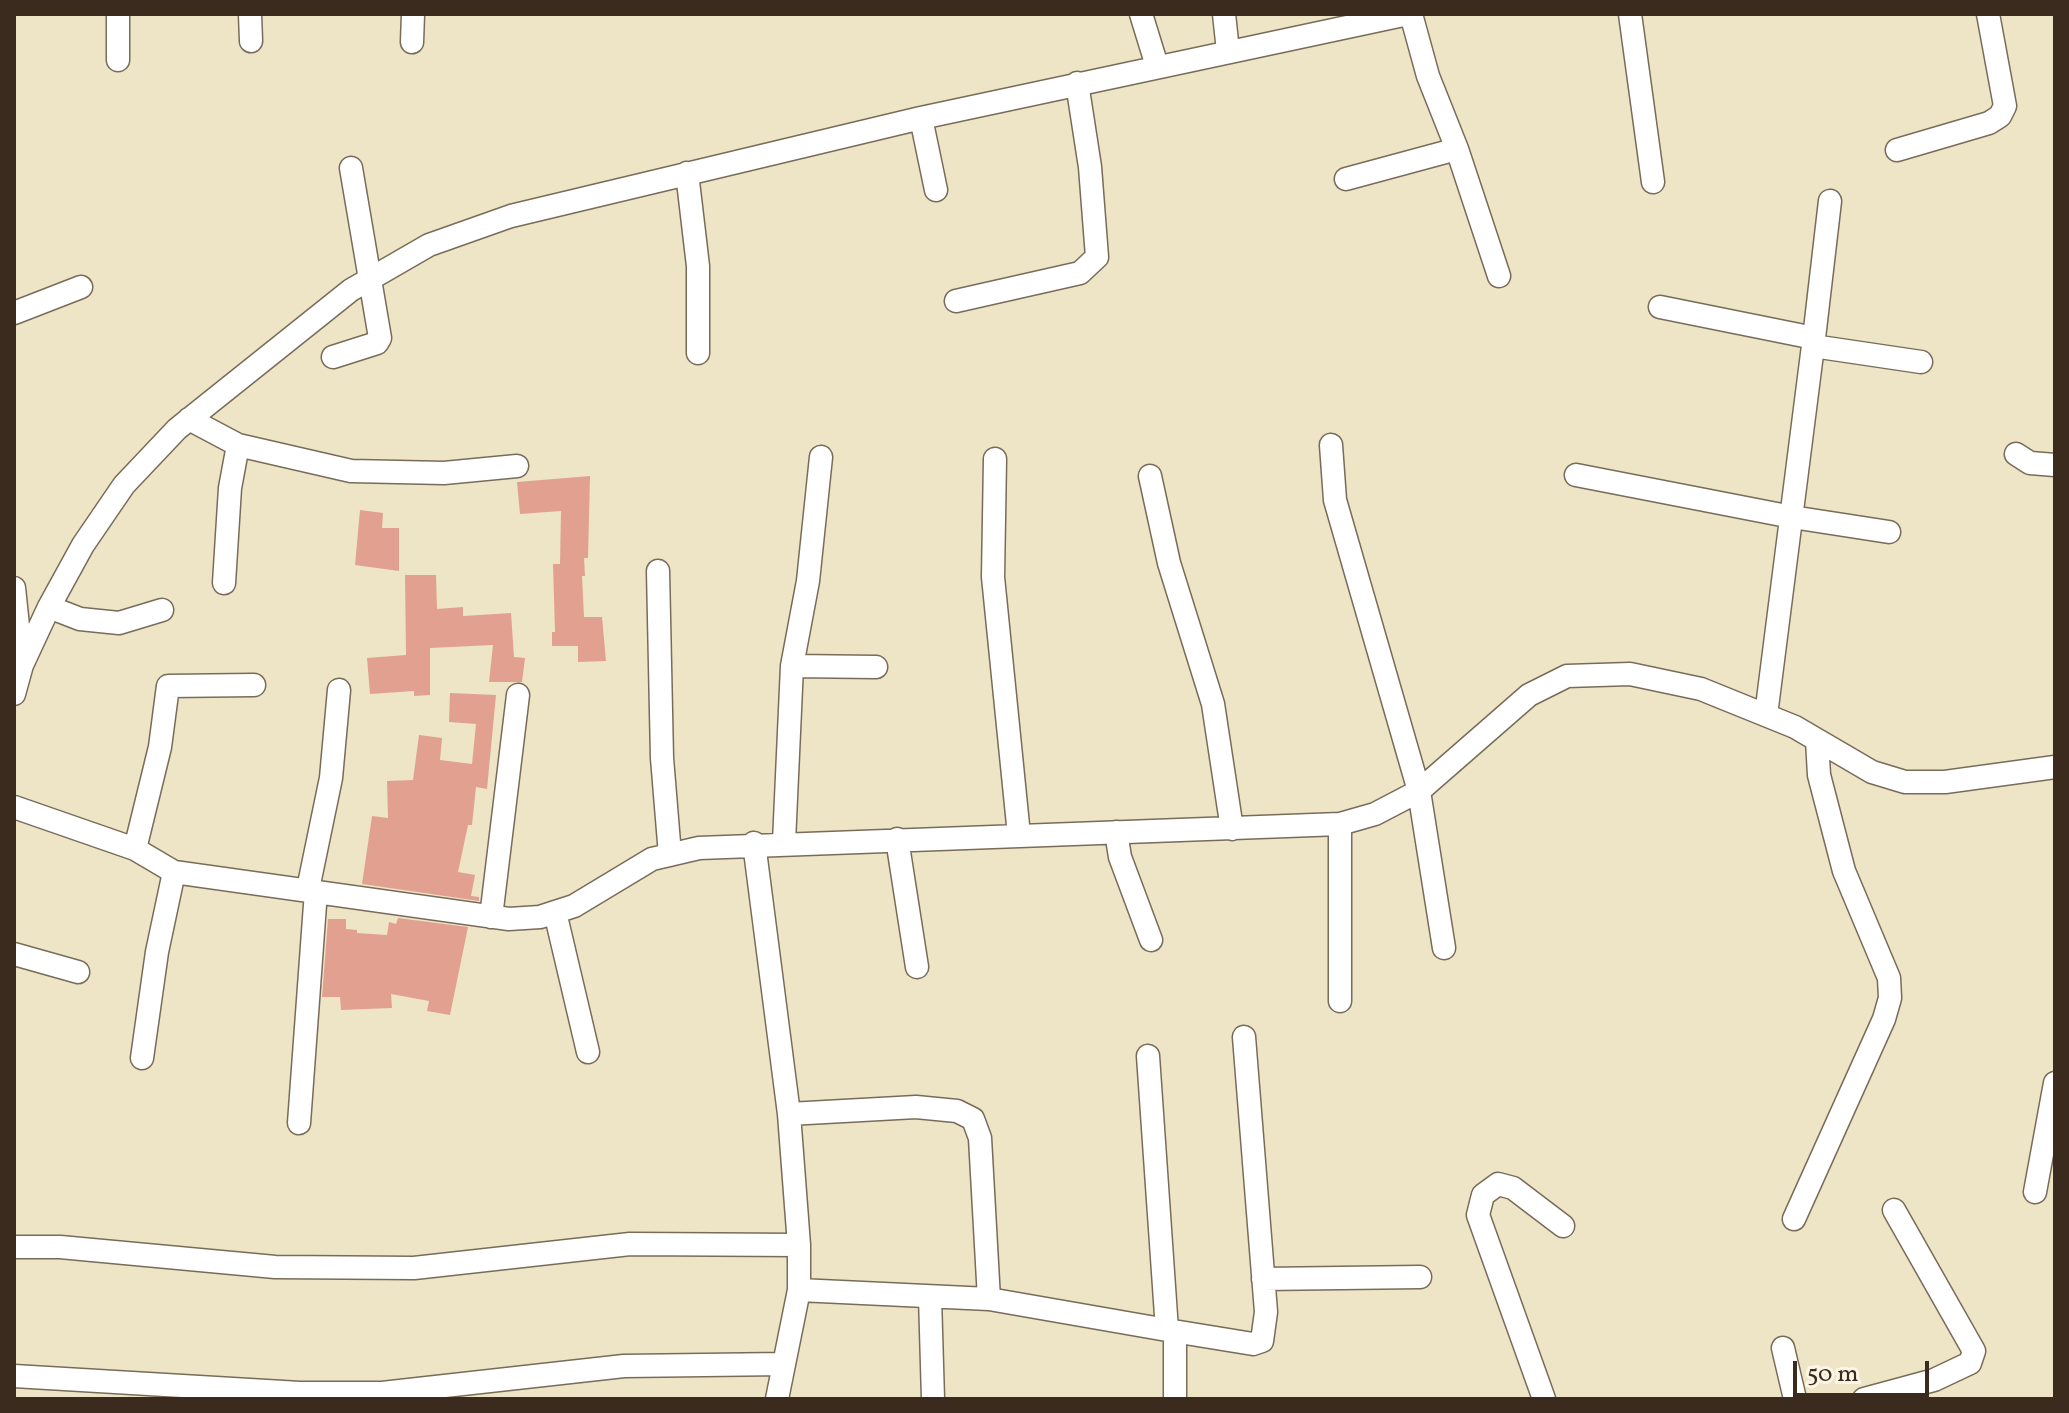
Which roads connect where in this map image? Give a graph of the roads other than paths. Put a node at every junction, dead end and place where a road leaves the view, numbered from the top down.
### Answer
1 (118, 14) edge
2 (250, 14) edge
3 (413, 14) edge
4 (1141, 14) edge
5 (1224, 14) edge
6 (1409, 14) edge
7 (1630, 14) edge
8 (1988, 14) edge
9 (1344, 20) edge
10 (251, 41) dead end
11 (412, 42) dead end
12 (1228, 51) junction
13 (118, 60) dead end
14 (1157, 66) junction
15 (1077, 83) junction
16 (921, 118) junction
17 (1457, 149) junction
18 (1897, 150) dead end
19 (351, 168) dead end
20 (687, 173) junction
21 (1346, 179) dead end
22 (1653, 182) dead end
23 (936, 190) dead end
24 (1830, 201) dead end
25 (1499, 276) dead end
26 (369, 279) junction
27 (81, 287) dead end
28 (956, 301) dead end
29 (1660, 307) dead end
30 (14, 313) edge
31 (1814, 342) junction
32 (698, 353) dead end
33 (333, 357) dead end
34 (1921, 362) dead end
35 (189, 419) junction
36 (238, 445) junction
37 (1331, 445) dead end
38 (2016, 454) dead end
39 (821, 457) dead end
40 (995, 459) dead end
41 (2055, 465) edge
42 (517, 466) dead end
43 (1576, 475) dead end
44 (1150, 476) dead end
45 (1792, 517) junction
46 (1889, 532) dead end
47 (658, 571) dead end
48 (224, 583) dead end
49 (14, 588) edge
50 (49, 607) junction
51 (162, 610) dead end
52 (22, 665) junction
53 (792, 666) junction
54 (876, 667) dead end
55 (254, 685) dead end
56 (339, 690) dead end
57 (14, 694) edge
58 (518, 695) dead end
59 (1766, 715) junction
60 (1817, 740) junction
61 (2055, 767) edge
62 (1419, 791) junction
63 (14, 807) edge
64 (1340, 824) junction
65 (1232, 829) junction
66 (1116, 832) junction
67 (1019, 835) junction
68 (897, 839) junction
69 (784, 842) junction
70 (754, 843) junction
71 (135, 849) junction
72 (670, 855) junction
73 (174, 872) junction
74 (312, 890) junction
75 (555, 912) junction
76 (491, 917) junction
77 (1151, 940) dead end
78 (1444, 948) dead end
79 (14, 954) edge
80 (917, 967) dead end
81 (78, 972) dead end
82 (1340, 1001) dead end
83 (1244, 1037) dead end
84 (588, 1052) dead end
85 (1148, 1056) dead end
86 (142, 1058) dead end
87 (2055, 1083) edge
88 (789, 1114) junction
89 (299, 1123) dead end
90 (2035, 1192) dead end
91 (1894, 1210) dead end
92 (1794, 1219) dead end
93 (1563, 1226) dead end
94 (799, 1245) junction
95 (14, 1247) edge
96 (1420, 1277) dead end
97 (1263, 1279) junction
98 (799, 1290) junction
99 (930, 1297) junction
100 (989, 1299) junction
101 (1171, 1331) junction
102 (1783, 1348) dead end
103 (784, 1364) junction
104 (14, 1376) edge
105 (777, 1399) edge
106 (933, 1399) edge
107 (1175, 1399) edge
108 (1544, 1399) edge
109 (1795, 1399) edge
110 (1864, 1399) edge

1 - 13 street
2 - 10 street
3 - 11 street
4 - 14 street
5 - 12 street
6 - 9 street
6 - 17 street
7 - 22 street
8 - 18 street
9 - 12 street
12 - 14 street
14 - 15 street
15 - 16 street
15 - 28 street
16 - 20 street
16 - 23 street
17 - 21 street
17 - 25 street
19 - 26 street
20 - 26 street
20 - 32 street
24 - 31 street
26 - 33 street
26 - 35 street
27 - 30 street
29 - 31 street
31 - 34 street
31 - 45 street
35 - 36 street
35 - 50 street
36 - 42 street
36 - 48 street
37 - 62 street
38 - 41 street
39 - 53 street
40 - 67 street
43 - 45 street
44 - 65 street
45 - 46 street
45 - 59 street
47 - 72 street
49 - 52 street
50 - 51 street
50 - 52 street
52 - 57 street
53 - 54 street
53 - 69 street
55 - 71 street
56 - 74 street
58 - 76 street
59 - 60 street
59 - 62 street
60 - 61 street
60 - 92 street
62 - 64 street
62 - 78 street
63 - 71 street
64 - 65 street
64 - 82 street
65 - 66 street
66 - 67 street
66 - 77 street
67 - 68 street
68 - 69 street
68 - 80 street
69 - 70 street
70 - 72 street
70 - 88 street
71 - 73 street
72 - 75 street
73 - 74 street
73 - 86 street
74 - 76 street
74 - 89 street
75 - 76 street
75 - 84 street
79 - 81 street
83 - 97 street
85 - 101 street
87 - 90 street
88 - 94 street
88 - 100 street
91 - 110 street
93 - 108 street
94 - 95 street
94 - 98 street
96 - 97 street
97 - 101 street
98 - 99 street
98 - 103 street
99 - 100 street
99 - 106 street
100 - 101 street
101 - 107 street
102 - 109 street
103 - 104 street
103 - 105 street

